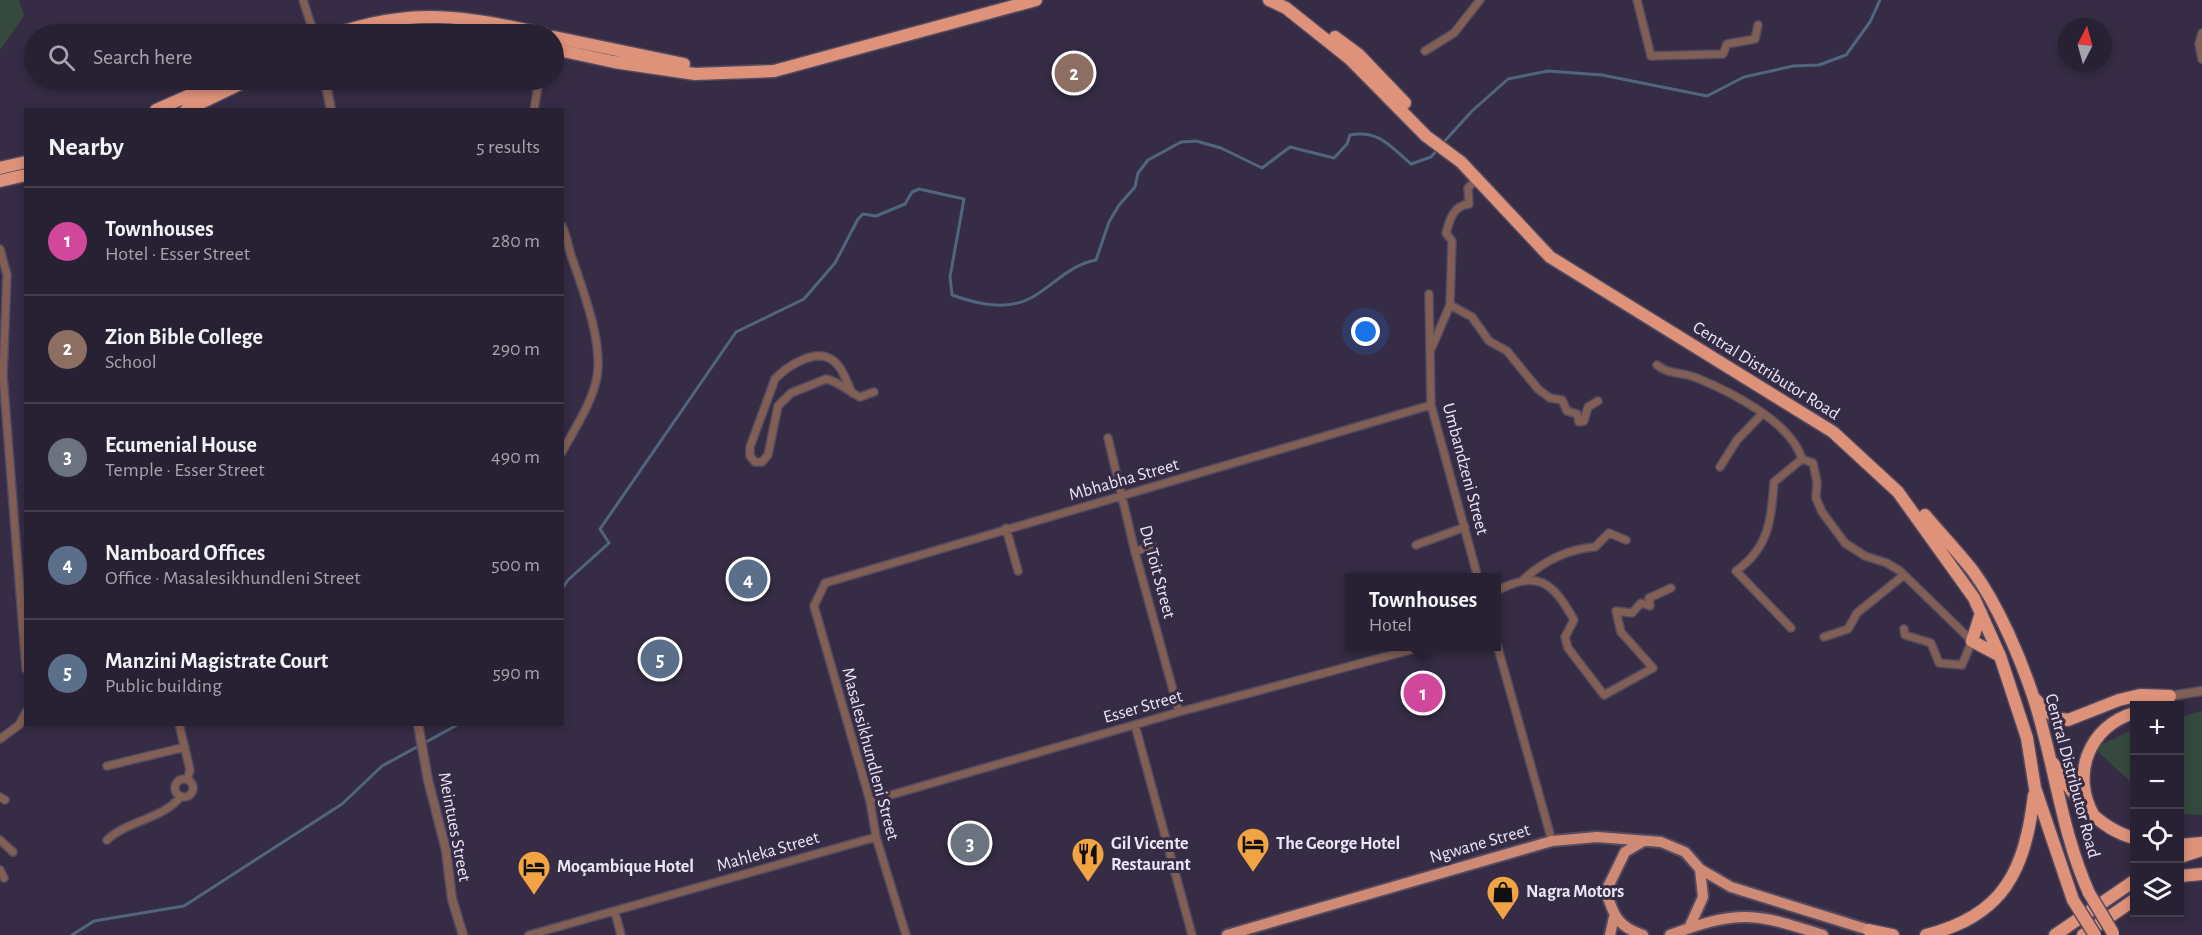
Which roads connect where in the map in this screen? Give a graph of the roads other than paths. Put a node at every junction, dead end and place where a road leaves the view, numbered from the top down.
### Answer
1 (303, 0) edge
2 (1010, 0) edge
3 (1035, 0) edge
4 (1269, 0) edge
5 (1480, 0) edge
6 (1637, 0) edge
7 (1286, 3) edge
8 (311, 24) edge
9 (373, 24) edge
10 (420, 24) edge
11 (448, 24) edge
12 (501, 24) edge
13 (1758, 26) dead end
14 (2202, 33) edge
15 (564, 39) edge
16 (564, 50) edge
17 (1425, 51) dead end
18 (2202, 59) edge
19 (201, 90) edge
20 (227, 90) edge
21 (327, 90) edge
22 (537, 90) edge
23 (161, 108) edge
24 (190, 108) edge
25 (331, 108) edge
26 (534, 108) edge
27 (1462, 159) junction
28 (24, 162) edge
29 (0, 168) edge
30 (24, 175) edge
31 (1477, 179) junction
32 (0, 181) edge
33 (564, 230) edge
34 (0, 249) edge
35 (572, 260) junction
36 (564, 262) edge
37 (1429, 294) dead end
38 (1450, 305) junction
39 (1431, 350) junction
40 (1657, 365) dead end
41 (874, 392) dead end
42 (852, 393) junction
43 (1598, 401) dead end
44 (1431, 405) junction
45 (1762, 414) junction
46 (1108, 438) dead end
47 (564, 448) edge
48 (1802, 459) junction
49 (1720, 467) dead end
50 (1122, 497) junction
51 (1464, 527) junction
52 (1006, 528) junction
53 (1626, 540) dead end
54 (1416, 545) dead end
55 (1152, 546) dead end
56 (1135, 552) junction
57 (1018, 572) dead end
58 (1477, 573) edge
59 (1904, 575) junction
60 (1522, 581) junction
61 (825, 583) joint
62 (1671, 588) dead end
63 (1501, 589) edge
64 (1981, 613) junction
65 (1791, 628) dead end
66 (1904, 629) dead end
67 (1824, 638) dead end
68 (1972, 641) junction
69 (24, 643) edge
70 (1406, 651) edge
71 (1500, 651) edge
72 (2000, 656) junction
73 (2202, 691) edge
74 (2170, 696) junction
75 (2034, 698) junction
76 (2161, 701) edge
77 (1179, 712) junction
78 (2130, 714) edge
79 (24, 716) edge
80 (1135, 725) junction
81 (180, 726) edge
82 (418, 726) edge
83 (0, 739) edge
84 (185, 747) junction
85 (2049, 757) junction
86 (107, 766) dead end
87 (187, 780) junction
88 (2034, 788) junction
89 (181, 796) junction
90 (870, 801) junction
91 (2094, 816) junction
92 (2130, 836) edge
93 (876, 837) junction
94 (0, 840) edge
95 (107, 840) dead end
96 (1552, 841) junction
97 (1642, 842) junction
98 (2202, 843) edge
99 (2184, 845) edge
100 (2202, 850) edge
101 (13, 852) dead end
102 (2184, 856) edge
103 (1700, 869) junction
104 (0, 870) edge
105 (2202, 874) edge
106 (2184, 876) edge
107 (4, 878) dead end
108 (2130, 884) edge
109 (2130, 903) edge
110 (615, 912) junction
111 (1614, 917) junction
112 (1689, 928) junction
113 (1244, 933) edge
114 (1875, 933) edge
115 (2114, 934) edge
116 (463, 935) edge
117 (529, 935) edge
118 (621, 935) edge
119 (906, 935) edge
120 (1192, 935) edge
121 (1227, 935) edge
122 (1610, 935) edge
123 (1643, 935) edge
124 (1670, 935) edge
125 (1824, 935) edge
126 (1893, 935) edge
127 (1926, 935) edge
128 (2055, 935) edge
129 (2083, 935) edge
130 (2095, 935) edge

1 - 8 street
2 - 15 highway
3 - 16 highway
4 - 7 highway, Central Distributor Road
5 - 17 street
6 - 13 street
7 - 27 highway, Central Distributor Road
9 - 12 highway
10 - 11 highway
14 - 18 street
19 - 23 highway
20 - 24 highway
21 - 25 street
22 - 26 street
27 - 31 highway, Central Distributor Road
27 - 75 highway, Central Distributor Road
28 - 29 highway
30 - 32 highway
31 - 38 street
31 - 64 highway, Central Distributor Road
33 - 35 street
34 - 69 street
35 - 36 street
35 - 47 street
37 - 39 street, Umbandzeni Street
38 - 39 street
38 - 43 street
39 - 44 street, Umbandzeni Street
40 - 45 street
41 - 42 street
42 - 42 street
44 - 50 street, Mbhabha Street
44 - 51 street, Umbandzeni Street
45 - 48 street
45 - 49 street
46 - 50 street, Du Toit Street
48 - 59 street
48 - 65 street
50 - 52 street, Mbhabha Street
50 - 56 street, Du Toit Street
51 - 54 street
51 - 58 street, Umbandzeni Street
52 - 57 street
52 - 61 street, Mbhabha Street
53 - 60 street
55 - 56 street
56 - 77 street, Du Toit Street
59 - 67 street
59 - 68 street
60 - 62 street
60 - 63 street
61 - 90 street, Masalesikhundleni Street
64 - 68 highway
64 - 72 highway, Central Distributor Road
66 - 68 street
68 - 72 highway
70 - 77 street, Esser Street
71 - 96 street
72 - 88 highway, Central Distributor Road
73 - 74 street
74 - 75 highway
74 - 76 highway
75 - 85 highway, Central Distributor Road
77 - 80 street, Esser Street
78 - 91 highway
79 - 83 street
80 - 90 street, Esser Street
80 - 120 street
81 - 84 street
82 - 116 street, Meintues Street
84 - 86 street
84 - 87 street
85 - 91 highway
85 - 115 highway, Central Distributor Road, bridge
87 - 89 street
87 - 89 street
88 - 127 highway
88 - 130 highway, Central Distributor Road, bridge
89 - 95 street
90 - 93 street, Masalesikhundleni Street
91 - 92 highway
93 - 110 street, Mahleka Street
93 - 119 street, Masalesikhundleni Street
94 - 101 street
96 - 97 main road, Ngwane Street
96 - 113 main road, Ngwane Street
97 - 103 main road, Ngwane Street
97 - 111 main road
98 - 99 highway
100 - 102 highway
103 - 112 main road
103 - 114 main road, Ngwane Street
104 - 107 street
105 - 106 highway
108 - 128 highway
109 - 129 highway
110 - 117 street, Mahleka Street
110 - 118 street
111 - 122 main road
111 - 123 main road
112 - 124 main road
112 - 125 main road
113 - 121 main road, Ngwane Street
114 - 126 highway

